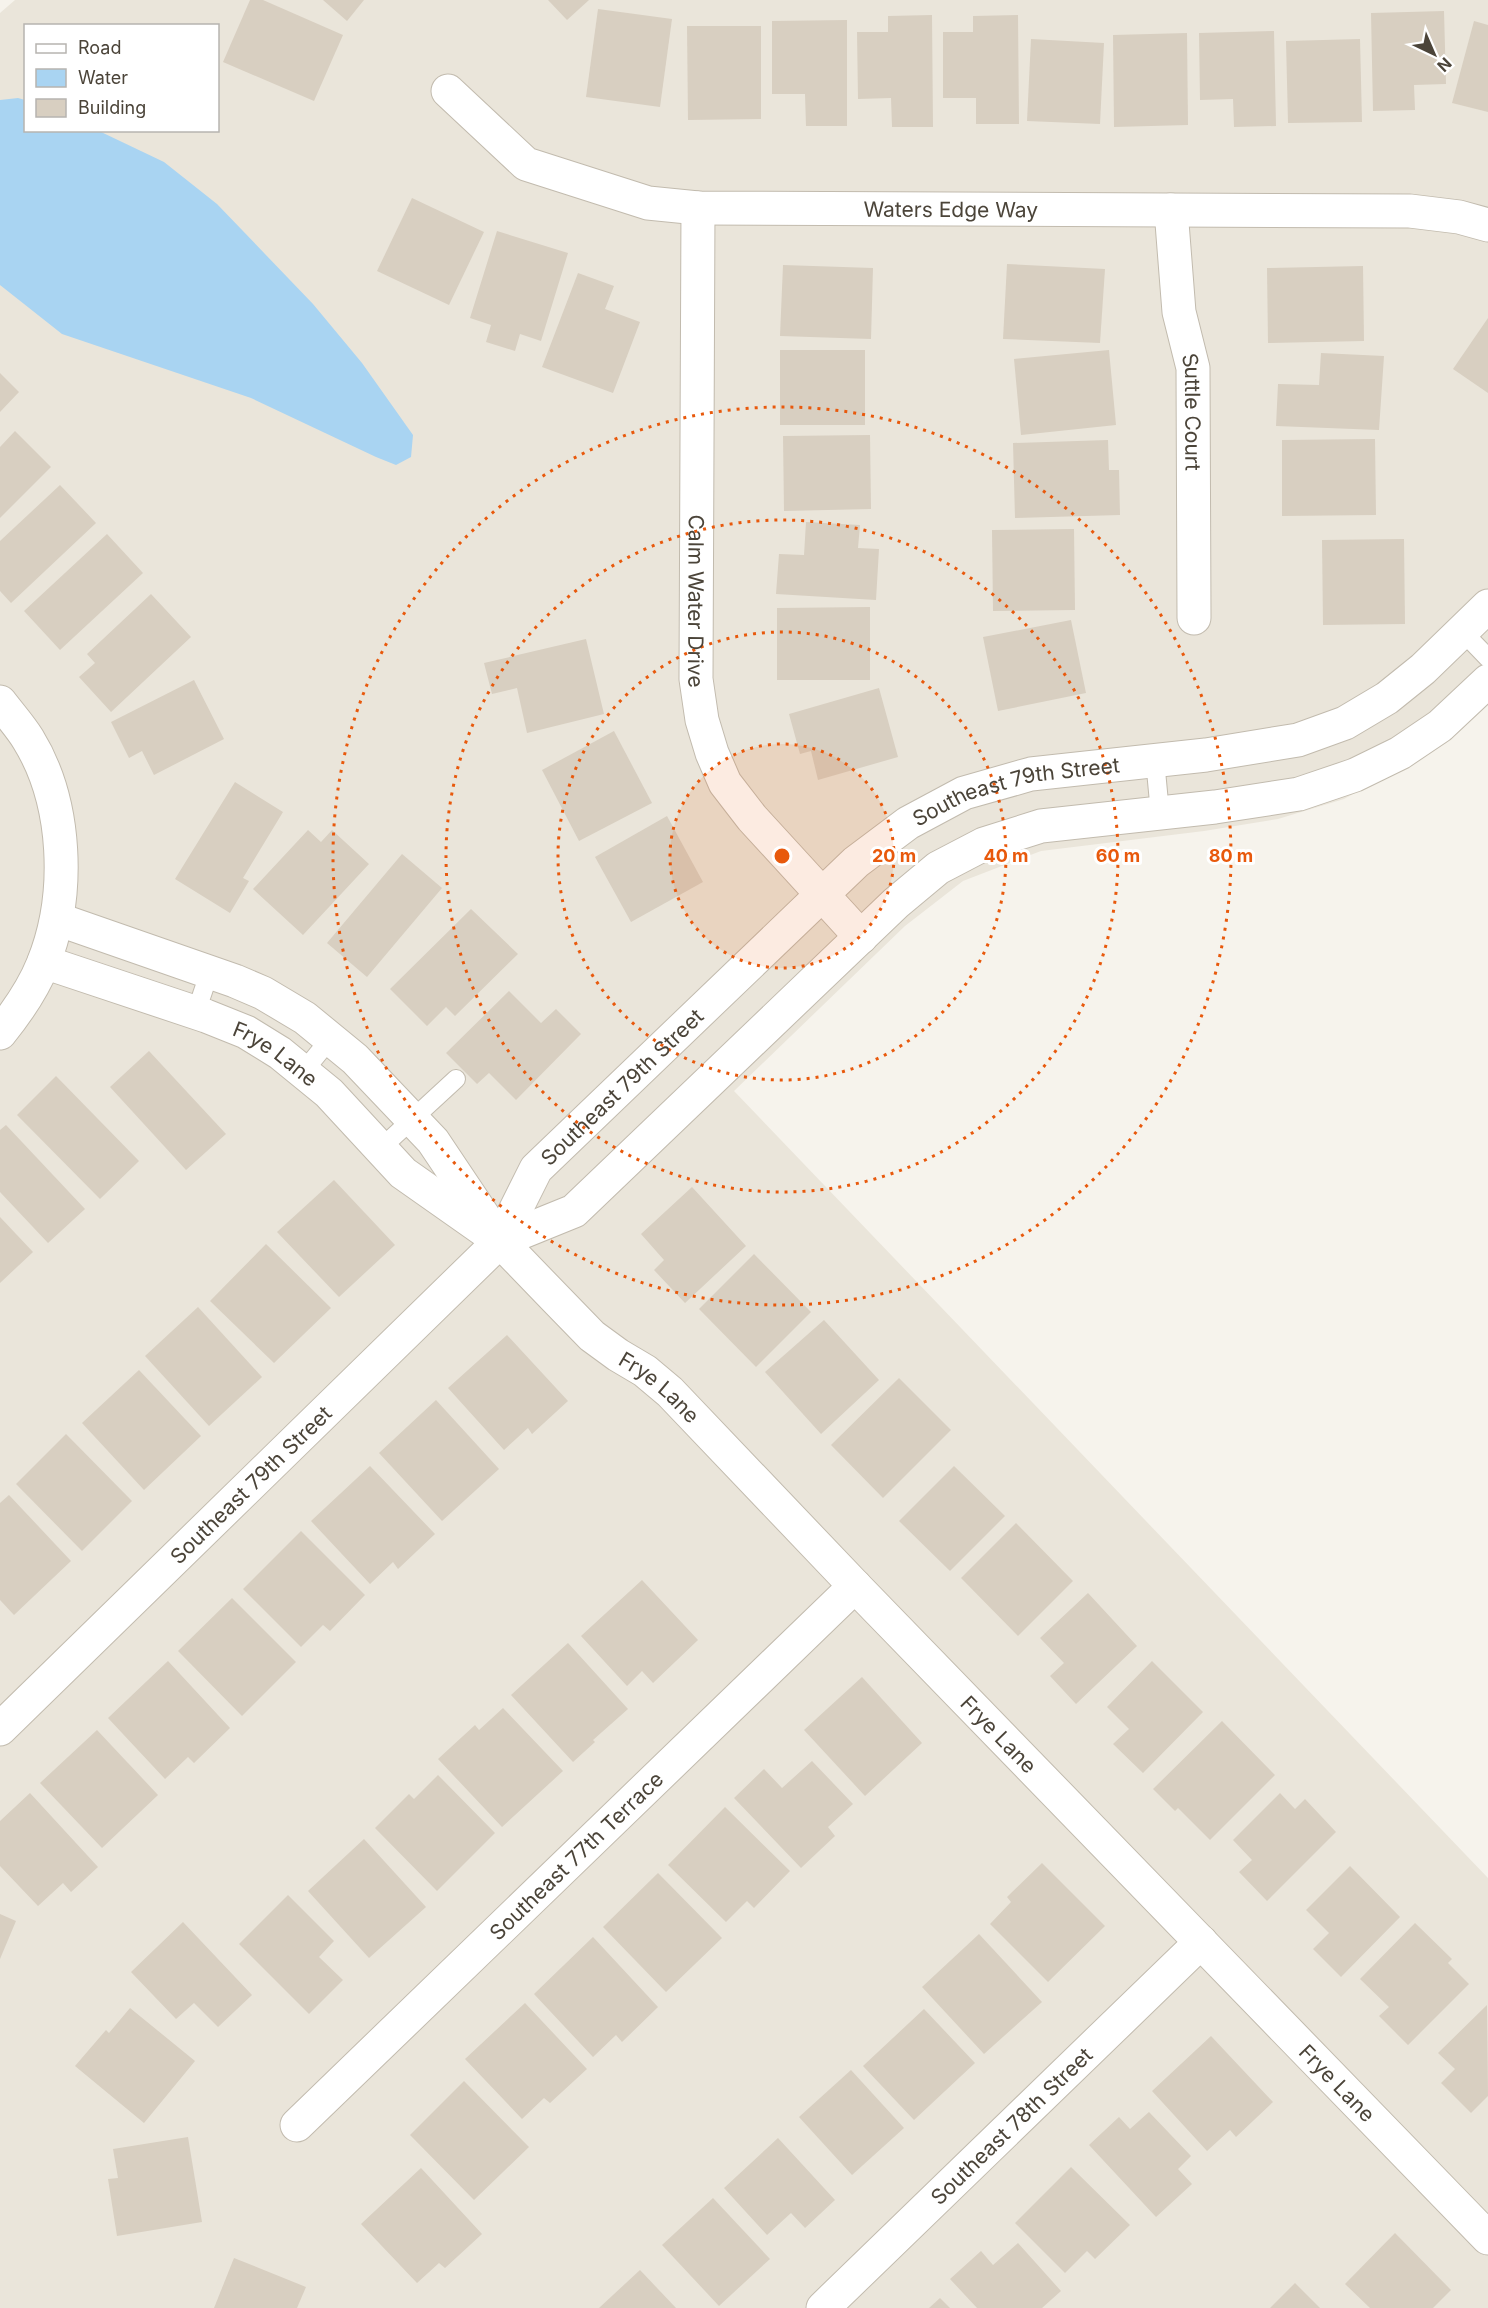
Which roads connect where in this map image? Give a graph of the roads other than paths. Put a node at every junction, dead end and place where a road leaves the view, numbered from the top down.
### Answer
1 (448, 91) dead end
2 (698, 207) junction
3 (1172, 210) junction
4 (1488, 225) edge
5 (1488, 606) edge
6 (1194, 618) dead end
7 (1462, 632) junction
8 (1488, 658) edge
9 (1488, 681) edge
10 (0, 702) edge
11 (1155, 760) junction
12 (1160, 813) junction
13 (822, 897) junction
14 (57, 919) junction
15 (861, 937) junction
16 (44, 962) junction
17 (210, 971) junction
18 (196, 1012) junction
19 (0, 1033) edge
20 (330, 1039) junction
21 (303, 1072) junction
22 (456, 1079) dead end
23 (412, 1119) junction
24 (380, 1149) junction
25 (500, 1241) junction
26 (855, 1586) junction
27 (0, 1729) edge
28 (1201, 1942) junction
29 (297, 2125) dead end
30 (1488, 2238) edge
31 (823, 2308) edge

1 - 2 street, Waters Edge Way
2 - 3 street, Waters Edge Way
2 - 13 street, Calm Water Drive
3 - 4 street, Waters Edge Way
3 - 6 street, Suttle Court
5 - 7 street, Southeast 79th Street
7 - 8 lane
7 - 11 street, Southeast 79th Street
9 - 12 street, Southeast 79th Street
10 - 14 street
11 - 12 lane
11 - 13 street, Southeast 79th Street
12 - 15 street, Southeast 79th Street
13 - 15 street, Calm Water Drive
13 - 25 street, Southeast 79th Street
14 - 16 street
14 - 17 street, Frye Lane
15 - 25 street, Southeast 79th Street
16 - 18 street, Frye Lane
16 - 19 street
17 - 18 lane
17 - 20 street, Frye Lane
18 - 21 street, Frye Lane
20 - 21 lane
20 - 23 street, Frye Lane
21 - 24 street, Frye Lane
22 - 23 lane
23 - 24 lane
23 - 25 street, Frye Lane
24 - 25 street, Frye Lane
25 - 26 street, Frye Lane
25 - 27 street, Southeast 79th Street
26 - 28 street, Frye Lane
26 - 29 street, Southeast 77th Terrace
28 - 30 street, Frye Lane
28 - 31 street, Southeast 78th Street

